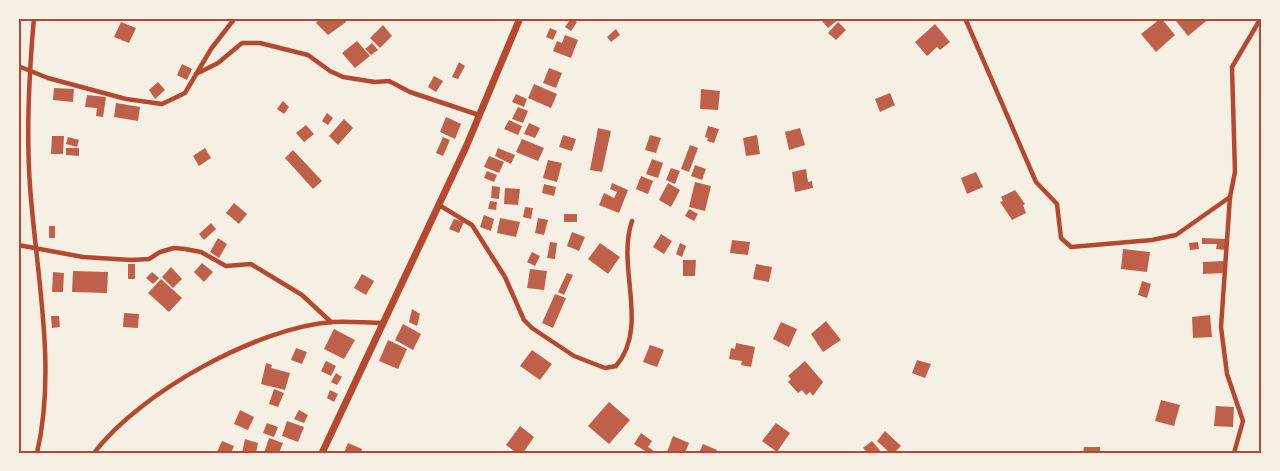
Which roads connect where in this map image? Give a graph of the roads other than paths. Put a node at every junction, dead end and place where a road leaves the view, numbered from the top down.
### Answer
1 (34, 18) edge
2 (235, 18) edge
3 (965, 18) edge
4 (1261, 18) edge
5 (520, 20) edge
6 (18, 66) edge
7 (29, 71) junction
8 (196, 74) junction
9 (479, 115) junction
10 (1230, 197) junction
11 (439, 205) junction
12 (632, 221) dead end
13 (18, 245) edge
14 (36, 249) junction
15 (331, 322) junction
16 (383, 323) junction
17 (37, 453) edge
18 (94, 453) edge
19 (322, 453) edge
20 (1234, 453) edge

1 - 7 street
2 - 8 street
3 - 10 street
4 - 10 street
5 - 9 main road
6 - 7 street
7 - 8 street
7 - 14 street
8 - 9 street
9 - 11 main road
10 - 20 street
11 - 12 street
11 - 16 main road
13 - 14 street
14 - 15 street
14 - 17 street
15 - 16 street
15 - 18 street
16 - 19 main road

